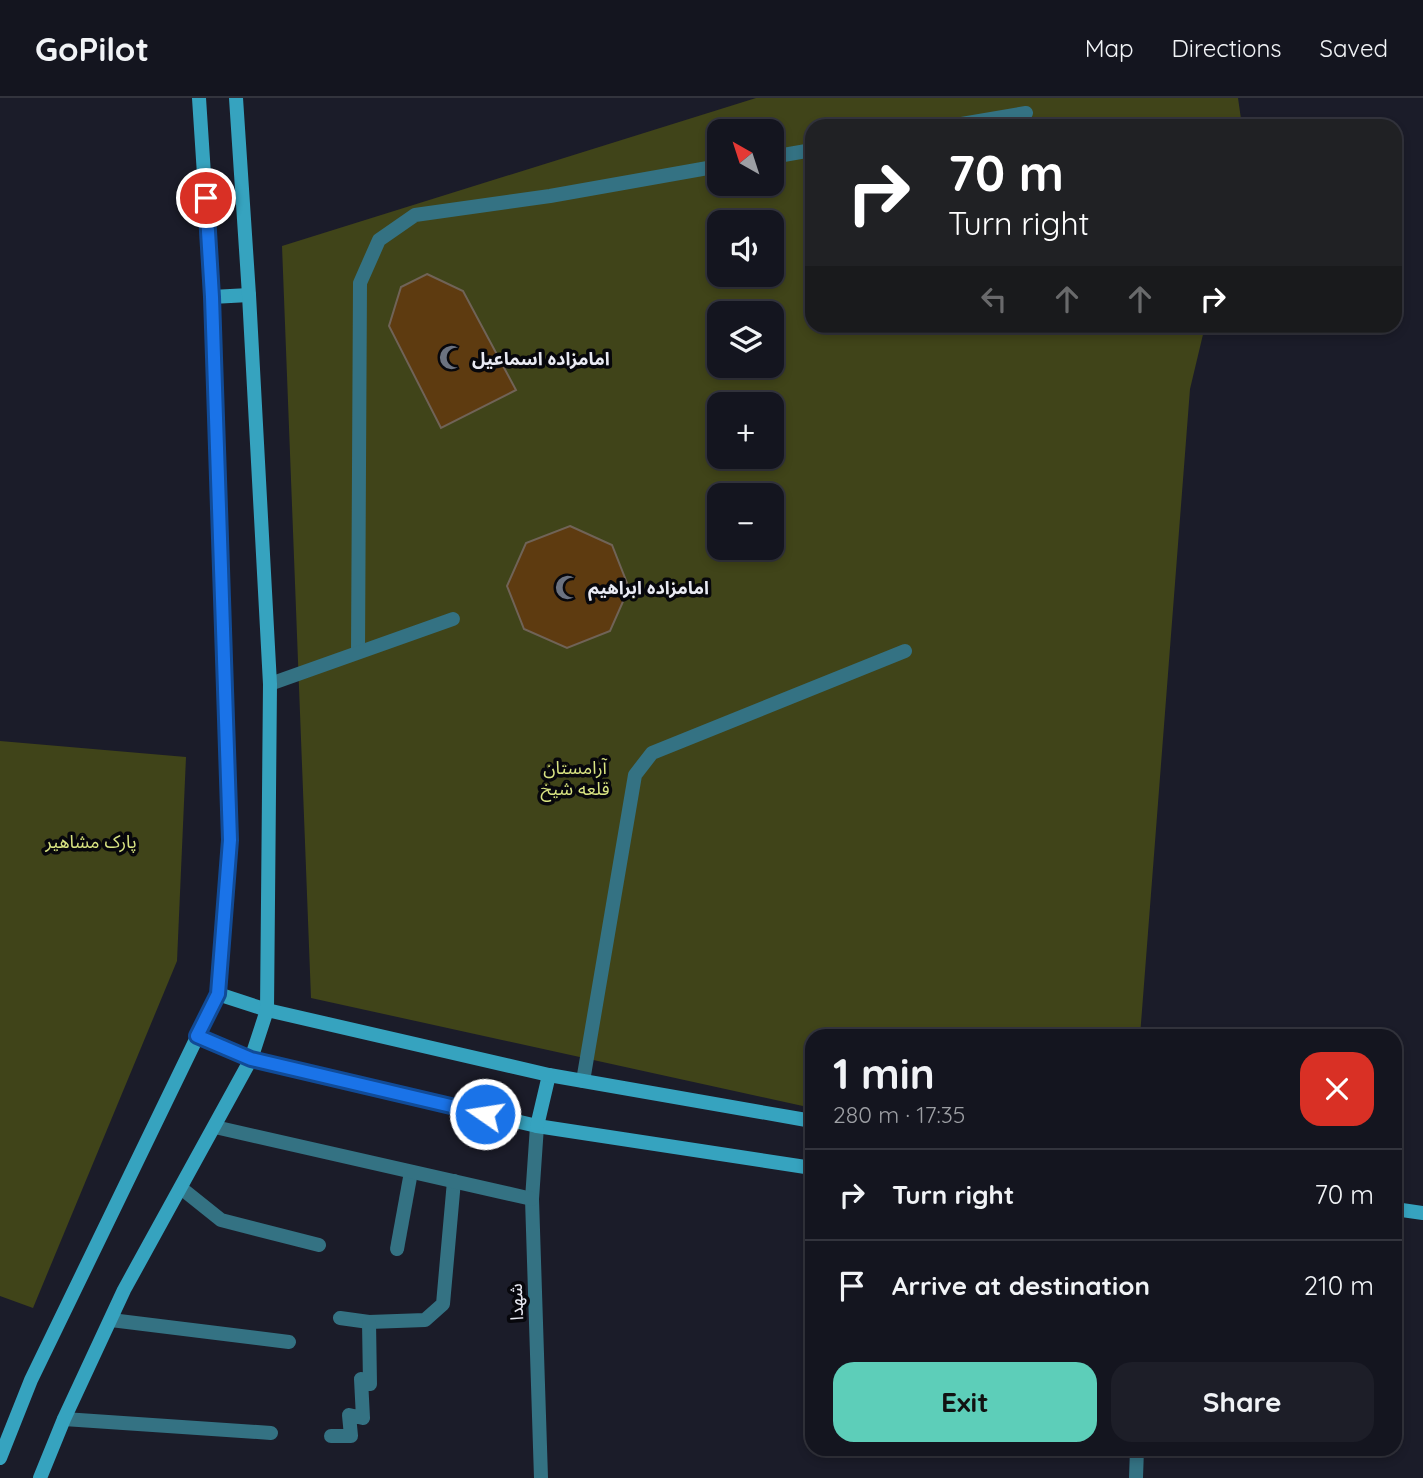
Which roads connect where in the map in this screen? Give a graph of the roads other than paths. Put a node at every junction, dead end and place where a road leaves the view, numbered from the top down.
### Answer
1 (199, 98) edge
2 (236, 98) edge
3 (1026, 113) dead end
4 (991, 119) edge
5 (805, 151) edge
6 (784, 155) edge
7 (707, 168) edge
8 (249, 295) junction
9 (212, 297) junction
10 (453, 619) dead end
11 (905, 651) dead end
12 (358, 652) junction
13 (270, 684) junction
14 (218, 994) junction
15 (267, 1010) junction
16 (197, 1036) junction
17 (251, 1059) junction
18 (549, 1075) junction
19 (583, 1081) junction
20 (805, 1120) edge
21 (537, 1126) junction
22 (215, 1127) junction
23 (805, 1167) edge
24 (411, 1172) junction
25 (454, 1181) junction
26 (181, 1188) junction
27 (532, 1199) junction
28 (1402, 1210) edge
29 (1423, 1213) edge
30 (319, 1245) dead end
31 (397, 1249) dead end
32 (340, 1318) dead end
33 (111, 1320) junction
34 (369, 1322) junction
35 (289, 1342) dead end
36 (64, 1419) junction
37 (271, 1433) dead end
38 (331, 1436) dead end
39 (1137, 1456) edge
40 (0, 1458) edge
41 (40, 1478) edge
42 (541, 1478) edge
43 (1136, 1478) edge

1 - 9 street
2 - 8 street
3 - 4 street
5 - 6 street
7 - 12 street
8 - 9 street
8 - 13 street
9 - 14 street
10 - 12 street
11 - 19 street
12 - 13 street
13 - 15 street
14 - 15 street
14 - 16 street
15 - 17 street
15 - 18 street
16 - 17 street
16 - 40 street
17 - 21 street
17 - 22 street
18 - 19 street
18 - 21 street
19 - 20 street
21 - 23 street
21 - 27 street, شهدا
22 - 24 street
22 - 26 street
24 - 25 street
24 - 31 street
25 - 27 street
25 - 34 street
26 - 30 street
26 - 33 street
27 - 42 street, شهدا
28 - 29 street
32 - 34 street
33 - 35 street
33 - 36 street
34 - 38 street
36 - 37 street
36 - 41 street
39 - 43 street

